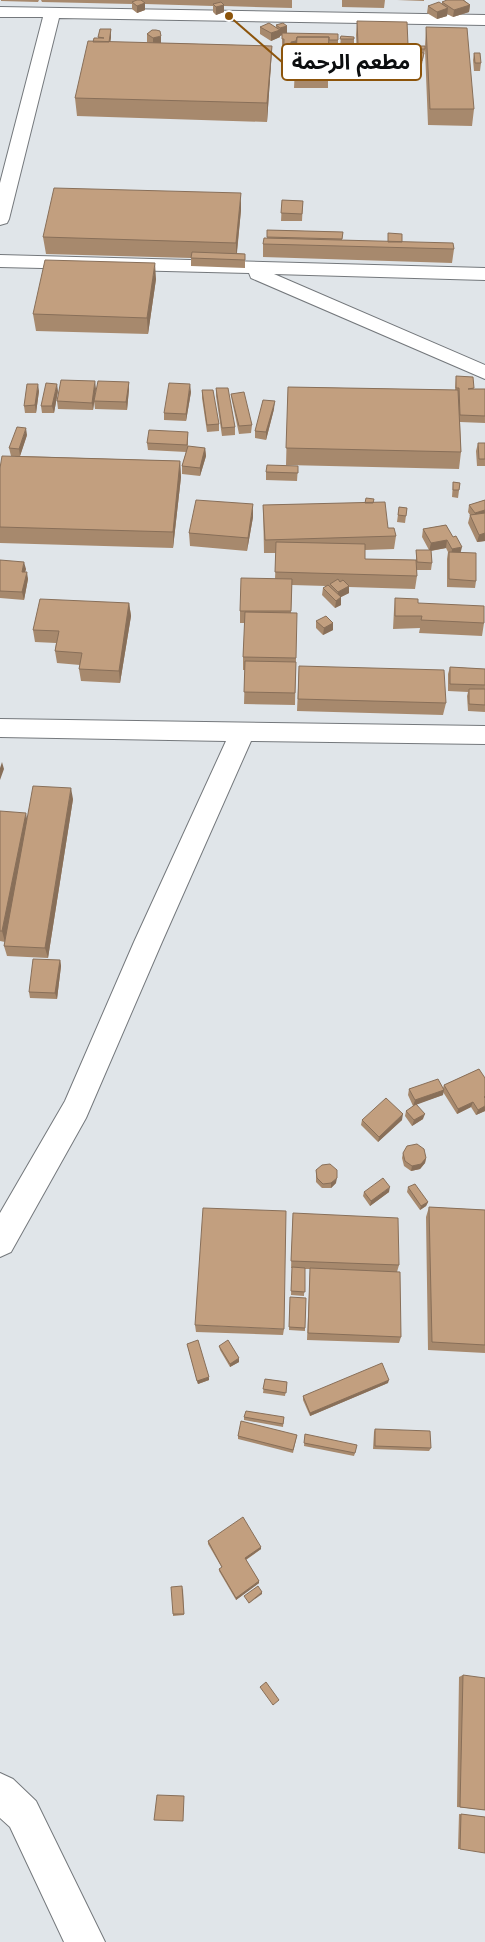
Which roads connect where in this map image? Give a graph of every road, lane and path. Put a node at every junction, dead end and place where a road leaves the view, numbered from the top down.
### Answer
1 (304, 0) edge
2 (0, 12) edge
3 (52, 13) junction
4 (479, 16) edge
5 (304, 17) junction
6 (0, 219) edge
7 (0, 262) edge
8 (246, 268) junction
9 (485, 274) edge
10 (485, 373) edge
11 (0, 728) edge
12 (243, 731) junction
13 (485, 735) edge
14 (0, 1242) edge
15 (0, 1792) edge
16 (85, 1942) edge

1 - 5 street
2 - 3 street
3 - 5 street
3 - 6 street
4 - 5 street
7 - 8 street
8 - 9 street
8 - 10 street
11 - 12 street
12 - 13 street
12 - 14 street
15 - 16 street

